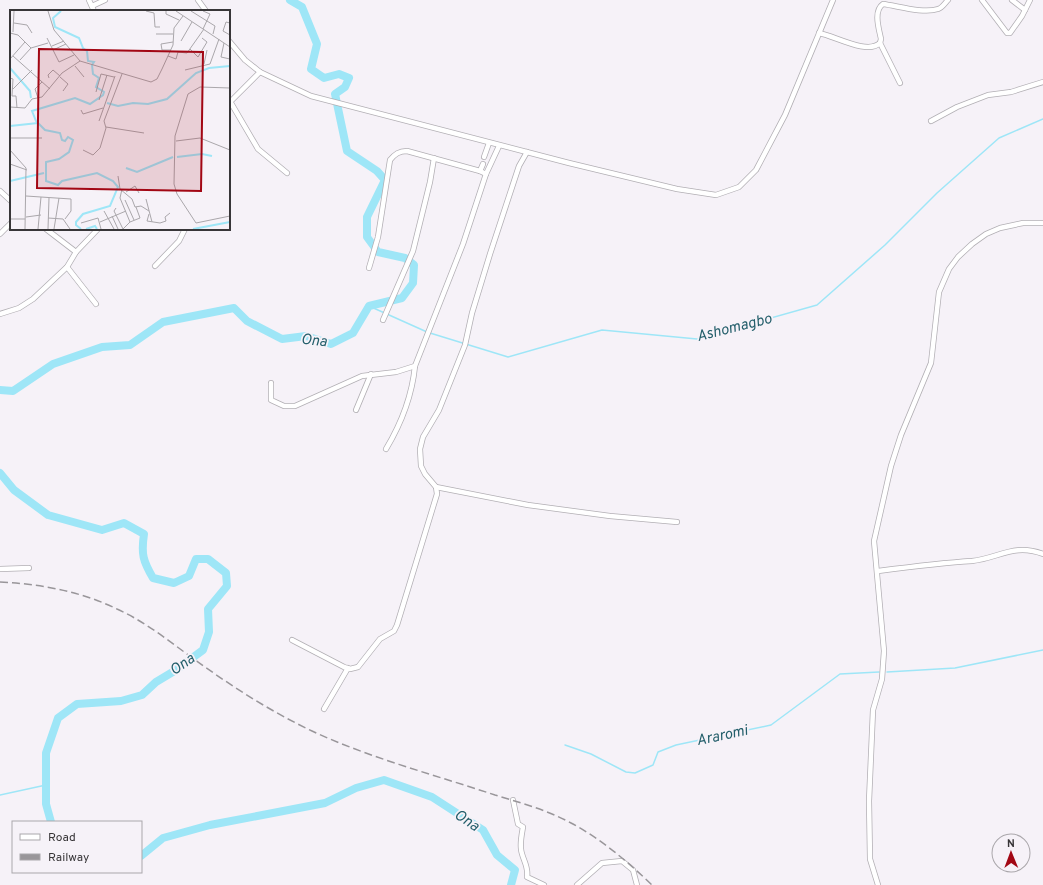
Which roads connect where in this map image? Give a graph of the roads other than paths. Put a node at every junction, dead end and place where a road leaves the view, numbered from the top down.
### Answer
1 (89, 0) edge
2 (105, 0) edge
3 (198, 0) edge
4 (833, 0) edge
5 (948, 0) edge
6 (982, 0) edge
7 (1012, 0) edge
8 (1030, 0) edge
9 (93, 9) edge
10 (205, 10) edge
11 (1025, 10) junction
12 (819, 33) junction
13 (230, 42) edge
14 (880, 43) junction
15 (260, 72) junction
16 (1043, 82) edge
17 (900, 83) dead end
18 (230, 103) edge
19 (931, 121) dead end
20 (489, 143) junction
21 (499, 146) junction
22 (526, 152) junction
23 (484, 157) dead end
24 (434, 158) junction
25 (483, 164) dead end
26 (480, 171) junction
27 (287, 173) dead end
28 (486, 174) junction
29 (0, 191) edge
30 (10, 200) edge
31 (1043, 223) edge
32 (10, 224) edge
33 (47, 230) edge
34 (97, 230) edge
35 (184, 230) edge
36 (0, 234) edge
37 (76, 252) junction
38 (155, 266) dead end
39 (67, 267) junction
40 (369, 268) dead end
41 (96, 304) dead end
42 (0, 314) edge
43 (383, 320) dead end
44 (414, 366) junction
45 (371, 374) junction
46 (271, 383) dead end
47 (356, 410) dead end
48 (386, 449) dead end
49 (436, 486) junction
50 (677, 522) dead end
51 (1043, 554) edge
52 (29, 568) dead end
53 (0, 569) edge
54 (878, 571) junction
55 (292, 640) dead end
56 (348, 668) junction
57 (324, 709) dead end
58 (513, 800) dead end
59 (541, 884) edge
60 (577, 885) edge
61 (637, 885) edge
62 (878, 885) edge

1 - 9 street
2 - 9 street
3 - 10 street
4 - 12 street
5 - 14 street
6 - 11 street
7 - 11 street
8 - 11 street
12 - 14 street
12 - 22 street
13 - 15 street
14 - 17 street
15 - 18 street
15 - 20 street
16 - 19 street
18 - 27 street
20 - 21 street
20 - 23 street
21 - 22 street
21 - 28 street
22 - 49 street
24 - 26 street
24 - 40 street
24 - 43 street
25 - 26 street
26 - 28 street
28 - 44 street
29 - 30 street
31 - 54 street
32 - 36 street
33 - 37 street
34 - 37 street
35 - 38 street
37 - 39 street
39 - 41 street
39 - 42 street
44 - 45 street
44 - 48 street
45 - 46 street
45 - 47 street
49 - 50 street
49 - 56 street
51 - 54 street
52 - 53 street
54 - 62 street
55 - 56 street
56 - 57 street
58 - 59 street
60 - 61 street

